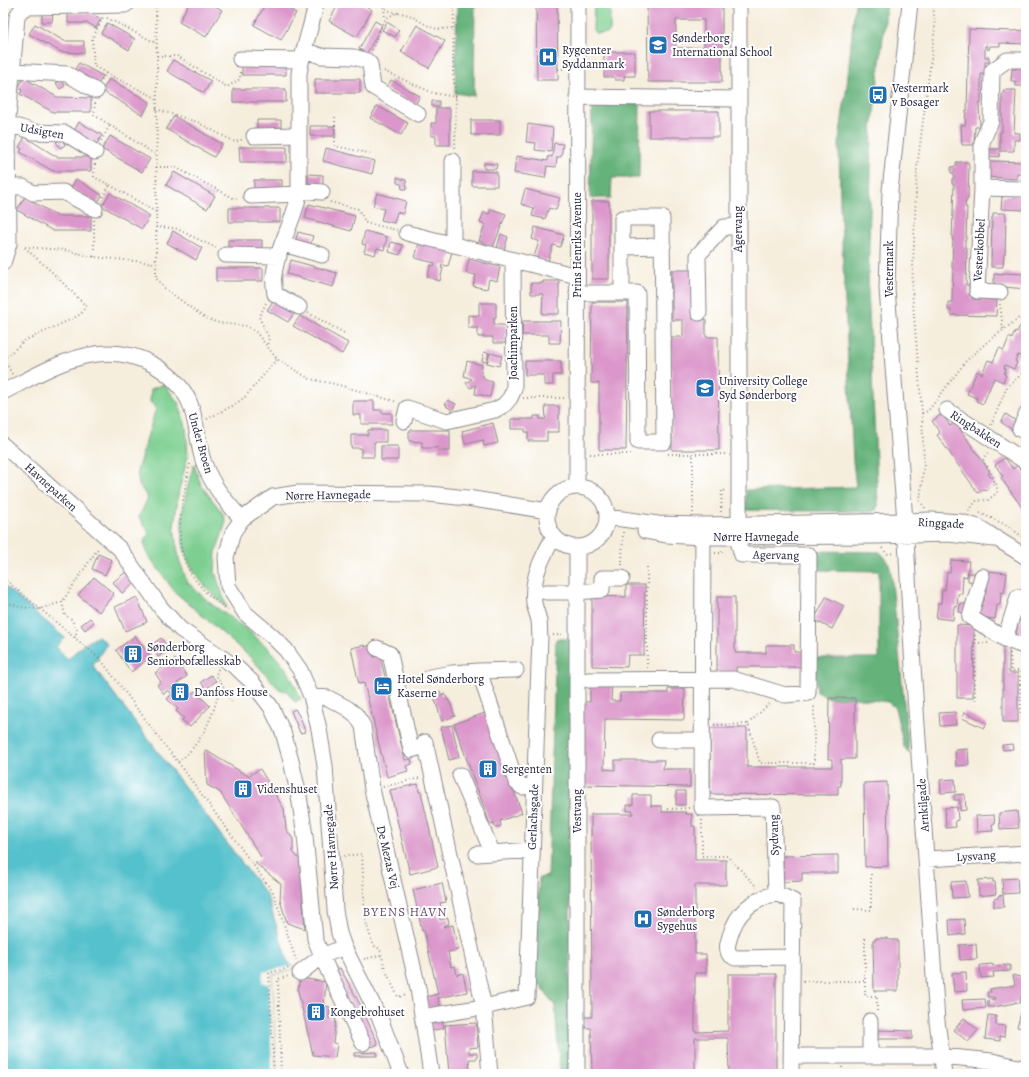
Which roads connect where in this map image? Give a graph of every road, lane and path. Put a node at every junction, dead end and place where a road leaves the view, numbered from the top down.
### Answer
1 (128, 3) edge
2 (232, 3) edge
3 (243, 3) edge
4 (316, 3) edge
5 (380, 3) edge
6 (454, 3) edge
7 (578, 3) edge
8 (739, 3) edge
9 (910, 3) edge
10 (933, 3) edge
11 (15, 6) edge
12 (384, 7) junction
13 (399, 13) junction
14 (385, 19) junction
15 (454, 28) junction
16 (157, 43) dead end
17 (302, 55) junction
18 (157, 56) dead end
19 (240, 59) joint
20 (1026, 60) edge
21 (368, 63) junction
22 (12, 71) junction
23 (106, 73) junction
24 (96, 91) junction
25 (456, 97) junction
26 (577, 97) junction
27 (156, 98) dead end
28 (738, 99) junction
29 (156, 109) dead end
30 (418, 114) dead end
31 (335, 117) dead end
32 (7, 120) edge
33 (110, 125) junction
34 (299, 135) junction
35 (254, 136) joint
36 (95, 152) junction
37 (372, 154) dead end
38 (156, 155) dead end
39 (453, 160) joint
40 (156, 167) dead end
41 (110, 185) junction
42 (8, 186) junction
43 (982, 188) junction
44 (1026, 189) edge
45 (299, 192) junction
46 (322, 192) joint
47 (251, 196) joint
48 (95, 209) junction
49 (156, 212) dead end
50 (6, 222) edge
51 (738, 226) junction
52 (156, 227) dead end
53 (407, 233) joint
54 (9, 244) junction
55 (453, 245) junction
56 (662, 246) junction
57 (24, 247) junction
58 (622, 247) junction
59 (281, 250) junction
60 (226, 255) joint
61 (322, 255) dead end
62 (94, 257) junction
63 (513, 260) junction
64 (3, 263) edge
65 (156, 263) dead end
66 (577, 276) junction
67 (1000, 292) joint
68 (577, 293) junction
69 (622, 293) junction
70 (275, 294) junction
71 (299, 307) joint
72 (699, 313) dead end
73 (1026, 318) edge
74 (1003, 330) junction
75 (346, 334) dead end
76 (267, 346) dead end
77 (277, 359) dead end
78 (1026, 370) edge
79 (17, 385) junction
80 (3, 392) edge
81 (510, 398) junction
82 (567, 398) dead end
83 (947, 410) dead end
84 (922, 413) junction
85 (1026, 415) edge
86 (404, 421) dead end
87 (196, 424) junction
88 (1026, 432) edge
89 (986, 436) junction
90 (992, 452) dead end
91 (6, 453) edge
92 (191, 461) dead end
93 (1026, 462) edge
94 (577, 487) junction
95 (722, 494) dead end
96 (548, 511) junction
97 (969, 511) dead end
98 (721, 512) dead end
99 (242, 520) junction
100 (927, 520) junction
101 (607, 521) junction
102 (905, 528) junction
103 (703, 531) junction
104 (738, 531) junction
105 (102, 533) junction
106 (554, 536) junction
107 (996, 539) junction
108 (577, 547) junction
109 (1026, 556) edge
110 (622, 557) dead end
111 (648, 566) dead end
112 (622, 574) joint
113 (982, 576) dead end
114 (3, 578) edge
115 (546, 592) dead end
116 (576, 592) junction
117 (1018, 597) dead end
118 (3, 600) edge
119 (62, 602) junction
120 (39, 609) junction
121 (245, 613) junction
122 (975, 620) junction
123 (540, 634) junction
124 (576, 636) junction
125 (75, 638) junction
126 (1008, 645) junction
127 (1026, 647) edge
128 (377, 648) dead end
129 (224, 659) junction
130 (646, 663) dead end
131 (516, 670) dead end
132 (480, 671) junction
133 (430, 678) joint
134 (702, 678) junction
135 (588, 680) dead end
136 (221, 684) junction
137 (396, 684) junction
138 (780, 693) junction
139 (808, 693) junction
140 (311, 696) junction
141 (975, 700) dead end
142 (233, 704) dead end
143 (1021, 719) dead end
144 (748, 724) junction
145 (702, 725) junction
146 (659, 740) dead end
147 (702, 740) junction
148 (178, 762) junction
149 (432, 775) junction
150 (460, 775) dead end
151 (534, 785) junction
152 (386, 786) dead end
153 (702, 808) junction
154 (668, 809) dead end
155 (329, 832) junction
156 (305, 836) junction
157 (532, 850) junction
158 (1026, 853) edge
159 (331, 857) junction
160 (926, 859) junction
161 (871, 871) dead end
162 (776, 893) junction
163 (761, 898) junction
164 (854, 910) dead end
165 (865, 938) dead end
166 (344, 947) junction
167 (382, 955) junction
168 (322, 956) junction
169 (792, 957) junction
170 (352, 963) junction
171 (297, 969) junction
172 (278, 979) dead end
173 (792, 981) junction
174 (865, 981) junction
175 (418, 992) junction
176 (484, 1007) junction
177 (422, 1017) junction
178 (874, 1018) joint
179 (363, 1043) dead end
180 (870, 1055) junction
181 (791, 1056) junction
182 (941, 1056) junction
183 (842, 1066) dead end
184 (993, 1067) edge
185 (1026, 1069) edge
186 (396, 1071) edge
187 (274, 1074) edge
188 (281, 1074) edge
189 (431, 1074) edge
190 (490, 1074) edge
191 (577, 1074) edge
192 (791, 1074) edge
193 (842, 1074) edge
194 (944, 1074) edge

1 - 11 street, Udsigten
2 - 3 path
4 - 17 street
5 - 12 path
6 - 15 path
7 - 26 street, Prins Henriks Avenue
8 - 28 street, Agervang
9 - 102 street, Vestermark
10 - 84 path
11 - 22 street, Udsigten
12 - 13 path
12 - 14 path
13 - 14 path
13 - 15 path
14 - 21 path
15 - 25 path
16 - 23 path
17 - 19 street
17 - 21 street
17 - 34 street
18 - 19 path
20 - 43 street, Vesterkobbel
21 - 25 path
21 - 30 street
22 - 24 street
22 - 32 street, Udsigten
23 - 24 path
23 - 27 path
24 - 33 path
25 - 39 path
26 - 28 street
26 - 66 street, Prins Henriks Avenue
28 - 51 street, Agervang
29 - 35 path
31 - 37 path
32 - 36 street, Udsigten
32 - 42 street, Udsigten
33 - 36 path
33 - 38 path
34 - 35 street
34 - 45 street
36 - 41 path
39 - 55 street
40 - 47 path
41 - 48 path
41 - 49 path
42 - 48 street
42 - 50 street, Udsigten
43 - 44 street
43 - 67 street, Vesterkobbel
45 - 46 street
45 - 47 street
45 - 59 street
46 - 53 path
48 - 62 path
50 - 54 street, Udsigten
51 - 72 street
51 - 104 street, Agervang
52 - 60 path
53 - 55 street
54 - 57 path
54 - 64 street, Udsigten
55 - 63 street
56 - 58 street
56 - 58 street
56 - 69 street
57 - 62 path
57 - 79 path
58 - 69 street
59 - 60 street
59 - 61 street
59 - 70 street
62 - 65 path
63 - 66 street
63 - 81 street, Joachimparken
66 - 68 street, Prins Henriks Avenue
67 - 74 path
68 - 69 street
68 - 94 street, Prins Henriks Avenue
70 - 71 street
70 - 76 path
71 - 75 path
73 - 74 path
74 - 84 path
77 - 87 path
78 - 89 path
79 - 80 street, Under Broen
79 - 87 street, Under Broen
81 - 82 path
81 - 86 street, Joachimparken
83 - 89 street, Ringbakken
84 - 100 path
85 - 88 street
87 - 99 street, Under Broen
89 - 93 street, Ringbakken
90 - 97 path
91 - 105 street, Havneparken
92 - 121 path
94 - 96 street
94 - 101 street
95 - 98 path
96 - 99 street, Nørre Havnegade
96 - 106 street
99 - 121 street, Nørre Havnegade
100 - 102 street, Ringgade
100 - 107 street, Ringgade
101 - 103 street, Nørre Havnegade
101 - 108 street
102 - 104 street, Nørre Havnegade
102 - 107 street, Ringgade
102 - 160 street, Arnkilgade
103 - 104 street, Nørre Havnegade
103 - 134 street
104 - 139 street, Agervang
105 - 119 path
105 - 129 street
106 - 108 street
106 - 123 street, Gerlachsgade
107 - 109 street, Ringgade
108 - 116 street, Vestvang
110 - 112 path
111 - 130 path
112 - 116 street
113 - 122 street
114 - 120 path
115 - 116 street
116 - 124 street, Vestvang
117 - 126 street
118 - 120 path
119 - 120 path
119 - 125 path
120 - 125 path
121 - 140 street, Nørre Havnegade
122 - 126 street
122 - 141 path
123 - 124 path
123 - 151 street, Gerlachsgade
124 - 191 street, Vestvang
125 - 148 path
126 - 127 street
126 - 143 path
128 - 137 street
129 - 136 path
129 - 156 street
131 - 132 street
132 - 133 street
132 - 151 street
133 - 137 path
134 - 135 street
134 - 138 street
134 - 145 street
136 - 142 path
136 - 148 path
137 - 149 street
138 - 139 street
138 - 144 path
139 - 144 path
140 - 155 street, Nørre Havnegade
140 - 175 street, De Mezas Vej
144 - 145 path
145 - 147 street
146 - 147 street
147 - 153 street
148 - 171 path
149 - 152 path
149 - 176 street
150 - 157 street
151 - 157 street, Gerlachsgade
153 - 154 path
153 - 162 street, Sydvang
153 - 163 path
155 - 156 street
155 - 159 street, Nørre Havnegade
156 - 168 street
157 - 176 street, Gerlachsgade
158 - 160 street, Lysvang
159 - 166 street, Nørre Havnegade
159 - 167 path
160 - 182 street, Arnkilgade
161 - 164 path
162 - 163 street
162 - 169 street
163 - 169 street
165 - 174 path
166 - 168 street
166 - 170 street, Nørre Havnegade
167 - 170 path
167 - 175 path
168 - 171 street
168 - 179 street
169 - 173 street
170 - 186 street, Nørre Havnegade
171 - 187 path
172 - 188 path
173 - 174 path
173 - 181 street
174 - 178 path
175 - 177 street, De Mezas Vej
176 - 177 street, Gerlachsgade
176 - 190 street
177 - 189 street, De Mezas Vej
178 - 180 street
180 - 181 street
180 - 182 street
181 - 192 street
182 - 184 street
182 - 194 street, Arnkilgade
183 - 193 path
184 - 185 street

